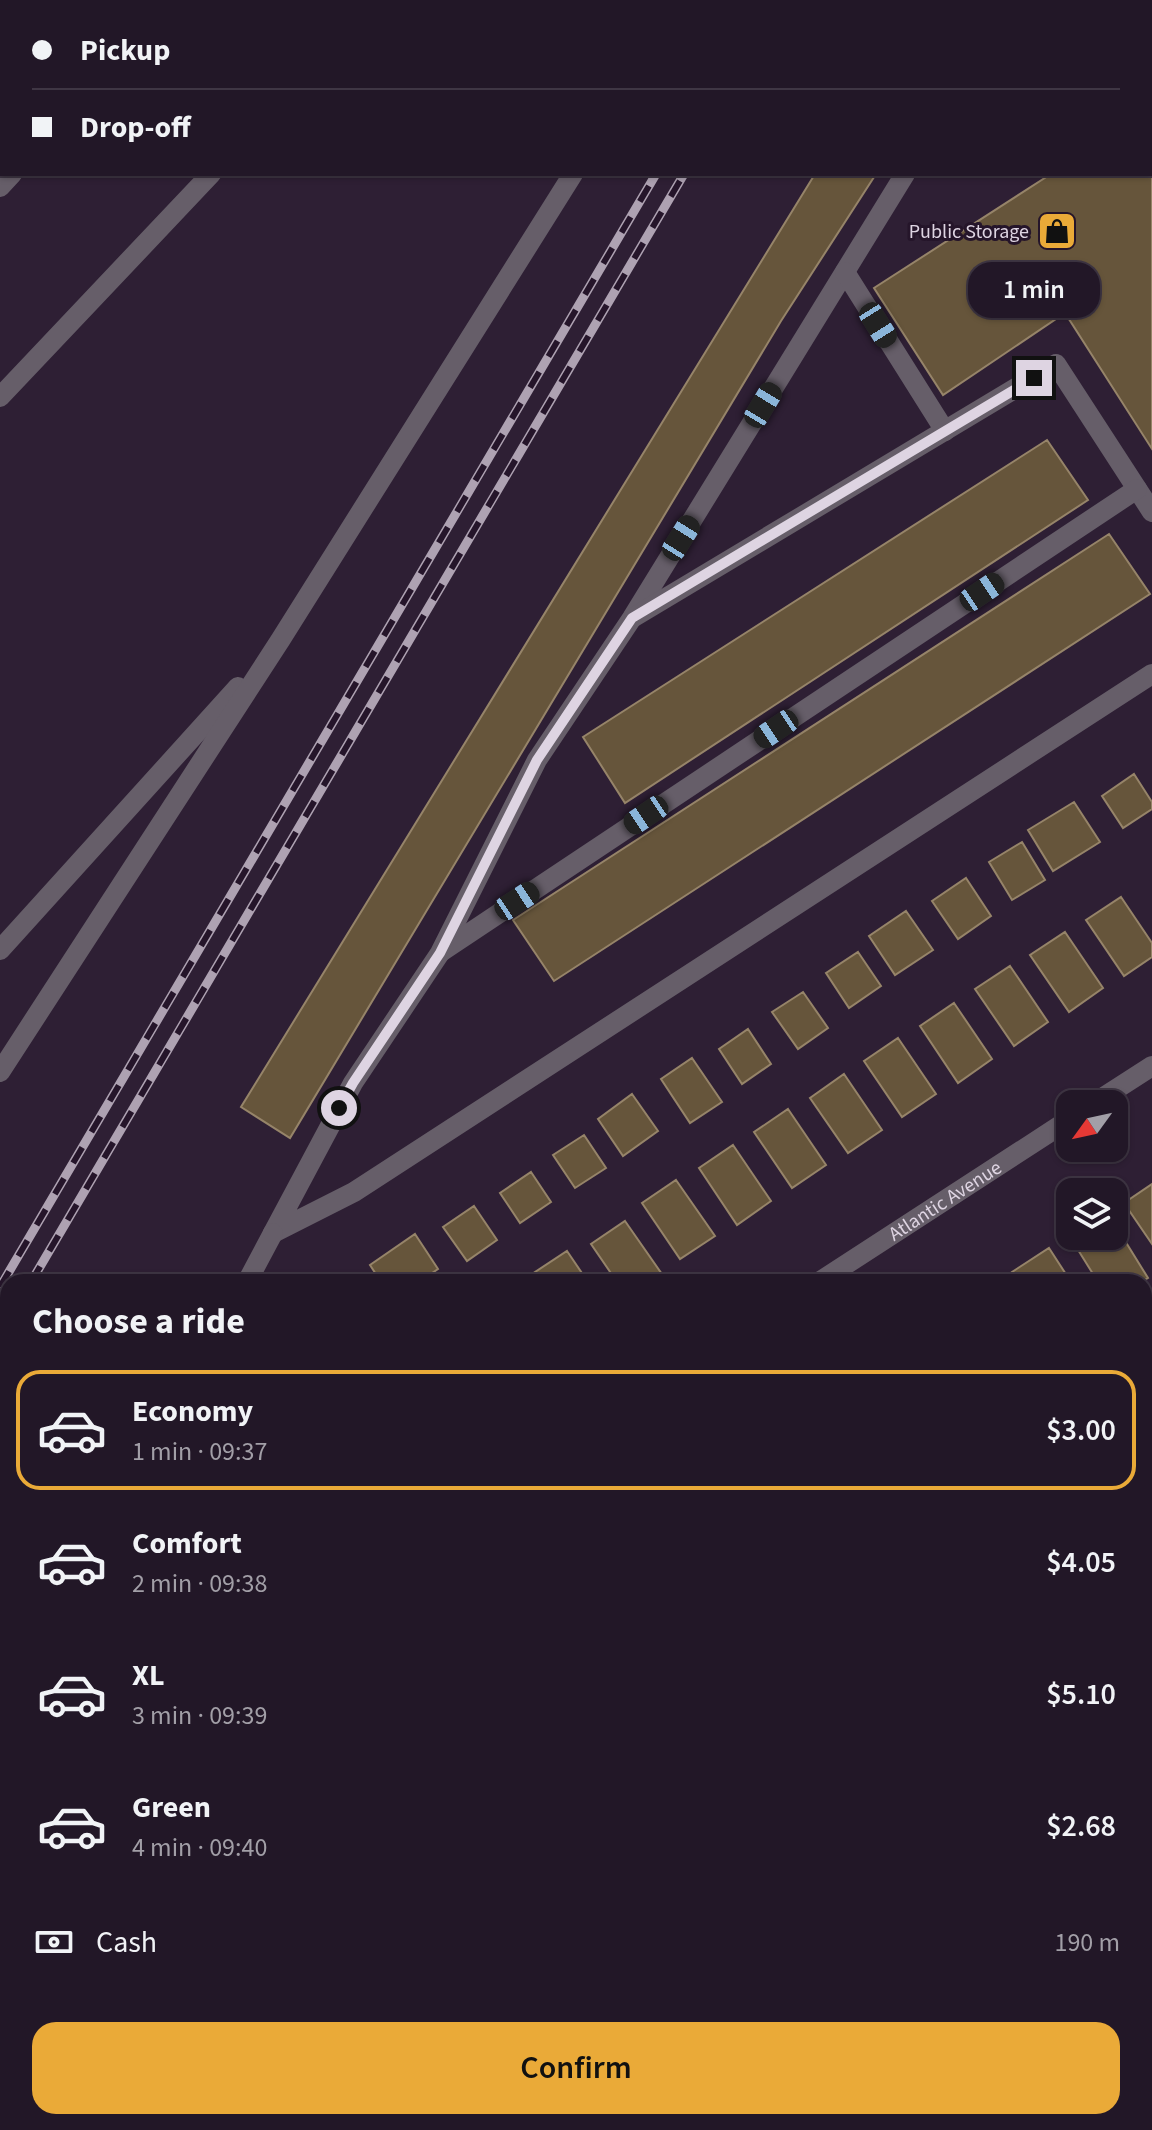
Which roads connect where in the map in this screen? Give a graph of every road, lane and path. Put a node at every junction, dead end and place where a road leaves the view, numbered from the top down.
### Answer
1 (209, 176) edge
2 (572, 176) edge
3 (904, 176) edge
4 (845, 272) junction
5 (0, 397) edge
6 (945, 431) junction
7 (1137, 489) junction
8 (1152, 512) edge
9 (632, 618) junction
10 (281, 639) junction
11 (1152, 674) edge
12 (0, 950) edge
13 (440, 953) junction
14 (1152, 1066) edge
15 (0, 1072) edge
16 (1115, 1090) edge
17 (1056, 1128) edge
18 (273, 1233) junction
19 (251, 1274) edge
20 (831, 1274) edge

1 - 5 street
2 - 10 street
3 - 4 street
4 - 6 street
4 - 9 street
6 - 7 street
6 - 9 street
7 - 8 street
7 - 13 street
9 - 13 street
10 - 12 street
10 - 15 street
11 - 18 street
13 - 18 street
14 - 16 street
17 - 20 street, Atlantic Avenue
18 - 19 street

